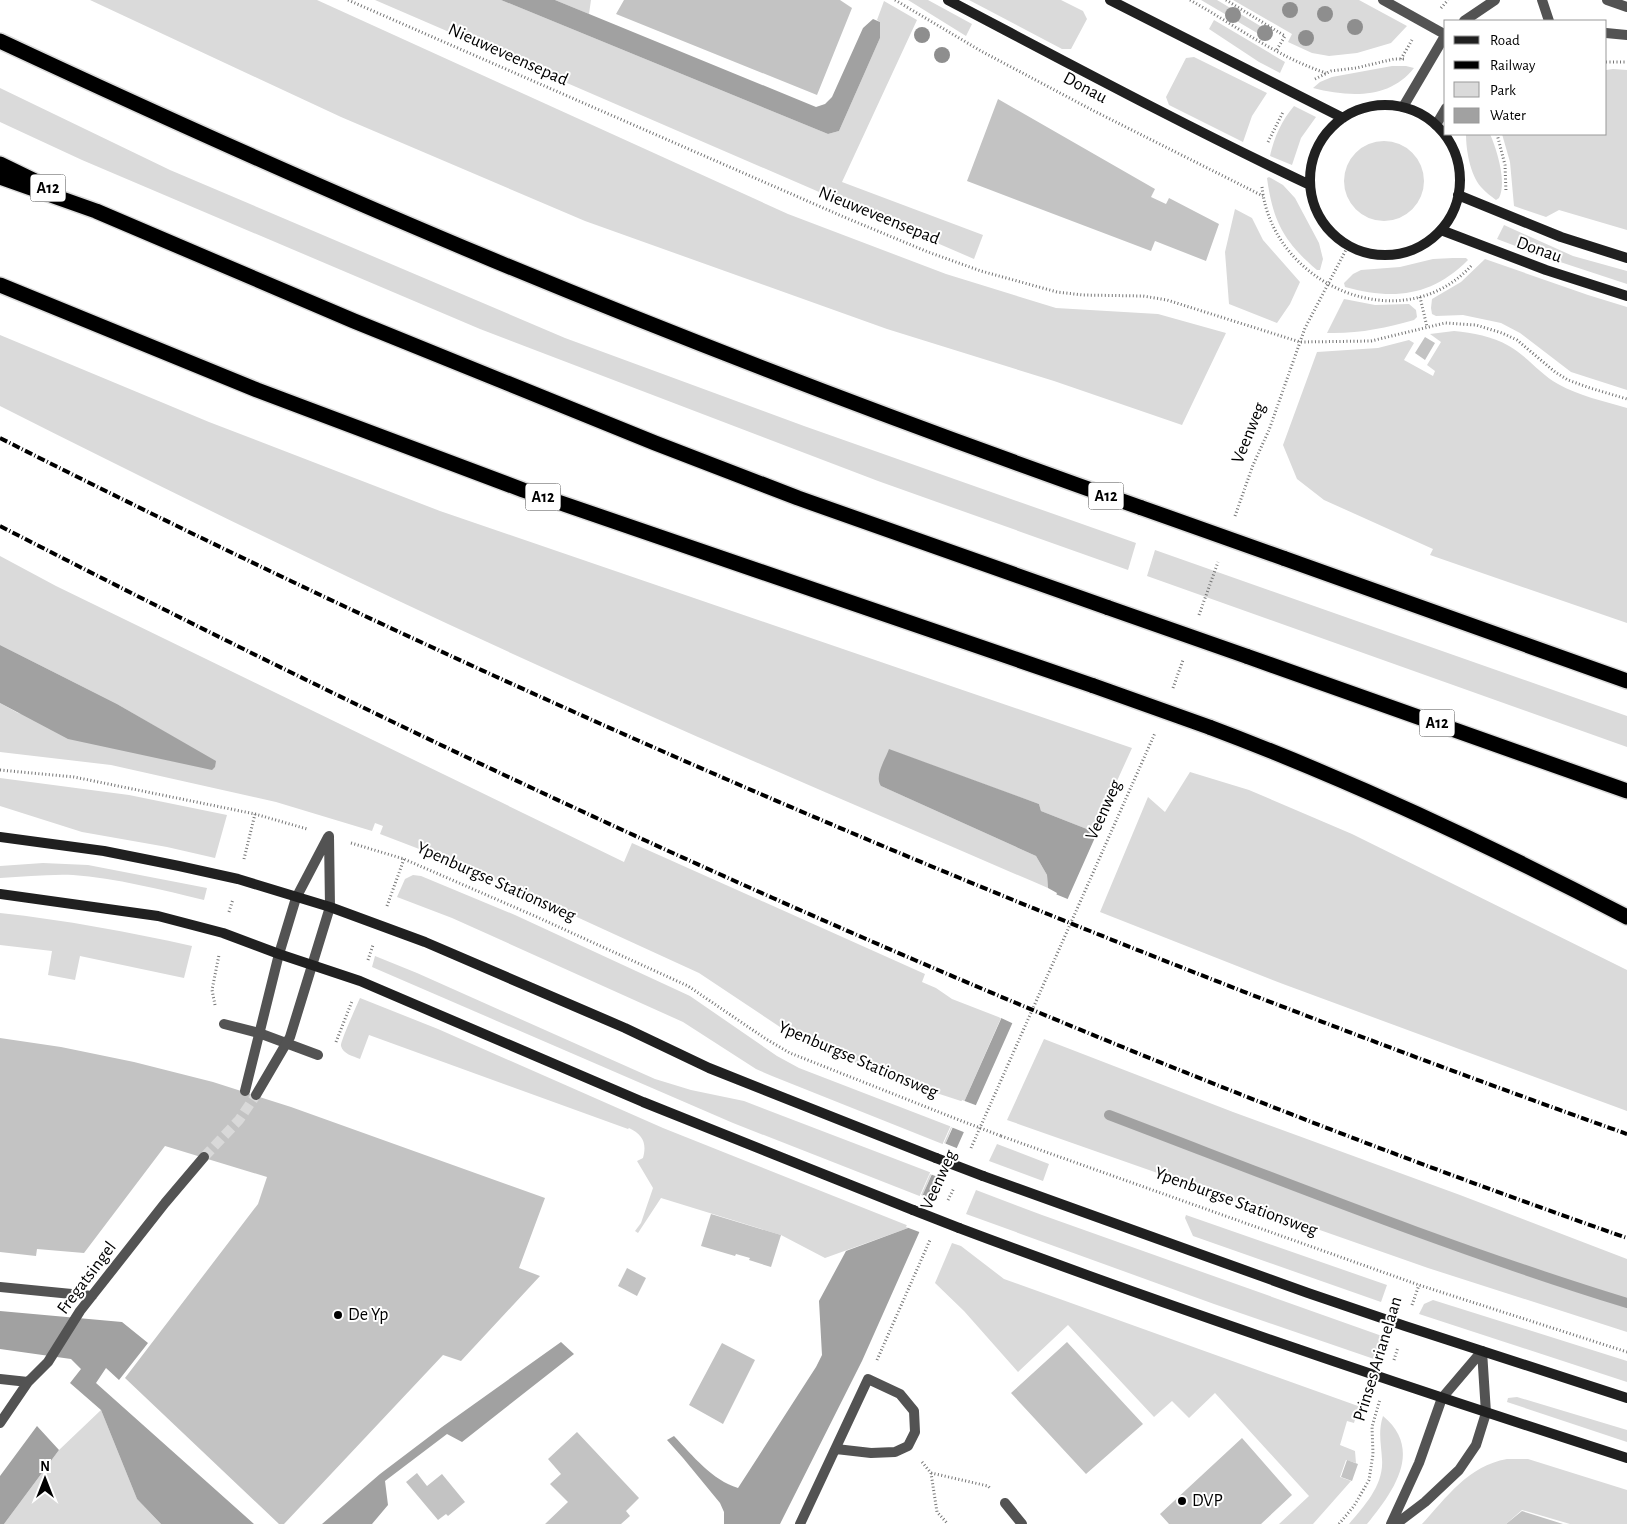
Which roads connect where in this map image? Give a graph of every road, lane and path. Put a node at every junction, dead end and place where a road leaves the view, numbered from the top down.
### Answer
1 (348, 0) edge
2 (895, 0) edge
3 (948, 0) edge
4 (1110, 0) edge
5 (1190, 0) edge
6 (1226, 0) edge
7 (1383, 0) edge
8 (1494, 0) edge
9 (1542, 0) edge
10 (1607, 0) edge
11 (1627, 7) edge
12 (1465, 20) edge
13 (1549, 20) edge
14 (1607, 33) edge
15 (1444, 34) edge
16 (1627, 35) edge
17 (1444, 37) edge
18 (0, 41) edge
19 (1276, 51) junction
20 (1401, 59) dead end
21 (1607, 62) edge
22 (1627, 62) edge
23 (1326, 72) junction
24 (1297, 95) junction
25 (1403, 107) junction
26 (1444, 111) edge
27 (1342, 118) junction
28 (1436, 125) junction
29 (1263, 163) junction
30 (0, 164) edge
31 (0, 177) edge
32 (1310, 185) junction
33 (1458, 195) junction
34 (1263, 196) junction
35 (96, 212) junction
36 (1441, 230) junction
37 (1348, 246) junction
38 (1627, 258) edge
39 (1328, 284) junction
40 (0, 285) edge
41 (1627, 296) edge
42 (1420, 297) dead end
43 (1427, 327) junction
44 (1300, 342) junction
45 (1627, 400) edge
46 (1234, 520) dead end
47 (1220, 556) dead end
48 (1198, 620) dead end
49 (1184, 656) dead end
50 (1624, 679) edge
51 (1172, 691) dead end
52 (1158, 725) dead end
53 (0, 770) edge
54 (1627, 791) edge
55 (329, 836) junction
56 (0, 838) edge
57 (0, 894) edge
58 (296, 898) junction
59 (330, 907) junction
60 (1627, 917) edge
61 (279, 954) junction
62 (313, 964) junction
63 (224, 1024) dead end
64 (259, 1033) junction
65 (287, 1043) junction
66 (318, 1054) dead end
67 (245, 1092) tunnel mouth
68 (256, 1095) tunnel mouth
69 (968, 1156) dead end
70 (204, 1157) tunnel mouth
71 (956, 1183) dead end
72 (948, 1200) dead end
73 (932, 1235) dead end
74 (1419, 1285) junction
75 (0, 1287) edge
76 (92, 1296) junction
77 (1405, 1326) junction
78 (1482, 1352) junction
79 (1627, 1352) edge
80 (0, 1378) edge
81 (868, 1379) junction
82 (1387, 1380) junction
83 (28, 1382) junction
84 (1442, 1398) junction
85 (1627, 1398) edge
86 (1486, 1413) junction
87 (0, 1422) edge
88 (908, 1446) junction
89 (836, 1449) junction
90 (1627, 1458) edge
91 (931, 1473) junction
92 (1005, 1504) joint
93 (800, 1524) edge
94 (948, 1524) edge
95 (1022, 1524) edge
96 (1339, 1524) edge
97 (1391, 1524) edge
98 (1396, 1524) edge

1 - 44 path, Nieuweveensepad
2 - 34 path, Donau
3 - 29 main road, Donau
4 - 24 main road
5 - 19 path
6 - 19 path
7 - 15 street
8 - 12 street
9 - 13 street
10 - 11 street
14 - 16 street
17 - 25 street
18 - 50 highway, A12, bridge
19 - 23 path
20 - 23 path
21 - 22 path
23 - 24 path
24 - 27 main road
24 - 29 path
25 - 27 main road
25 - 28 main road
26 - 28 street
27 - 32 main road
28 - 33 main road
29 - 32 main road, Donau
29 - 34 path
30 - 35 highway, A12
31 - 35 highway
32 - 37 main road
33 - 36 main road
33 - 38 main road, Donau
34 - 39 path
35 - 54 highway, A12, bridge
36 - 37 main road
36 - 41 main road, Donau
37 - 39 path, Veenweg
39 - 44 path, Veenweg
40 - 60 highway, A12, bridge
42 - 43 path
43 - 44 path, Nieuweveensepad
43 - 45 path, Nieuweveensepad
44 - 46 path, Veenweg
47 - 48 path
49 - 51 path
52 - 69 path, Veenweg
53 - 55 path, Ypenburgse Stationsweg
55 - 58 street
55 - 59 street
55 - 74 path, Ypenburgse Stationsweg, bridge
56 - 58 main road
57 - 61 main road
58 - 59 main road
58 - 61 street
59 - 62 street
59 - 77 main road, bridge
61 - 62 main road
61 - 64 street
62 - 65 street
62 - 82 main road, bridge
63 - 64 street
64 - 65 street
64 - 67 street
65 - 66 street
65 - 68 street
70 - 76 street, Fregatsingel
71 - 72 path, Veenweg
73 - 81 path, Veenweg
74 - 77 path, Prinses Arianelaan
74 - 79 path, Ypenburgse Stationsweg
75 - 76 street
76 - 83 street, Fregatsingel
77 - 78 main road
77 - 82 path, Prinses Arianelaan
78 - 84 street
78 - 85 main road
78 - 86 street
80 - 83 street
81 - 88 street
81 - 89 street
82 - 84 main road
82 - 96 path, Prinses Arianelaan
83 - 87 street, Fregatsingel
84 - 86 main road
84 - 97 street
86 - 90 main road
86 - 98 street
88 - 89 street
88 - 91 path
89 - 93 street
91 - 92 path
91 - 94 path
92 - 95 street

